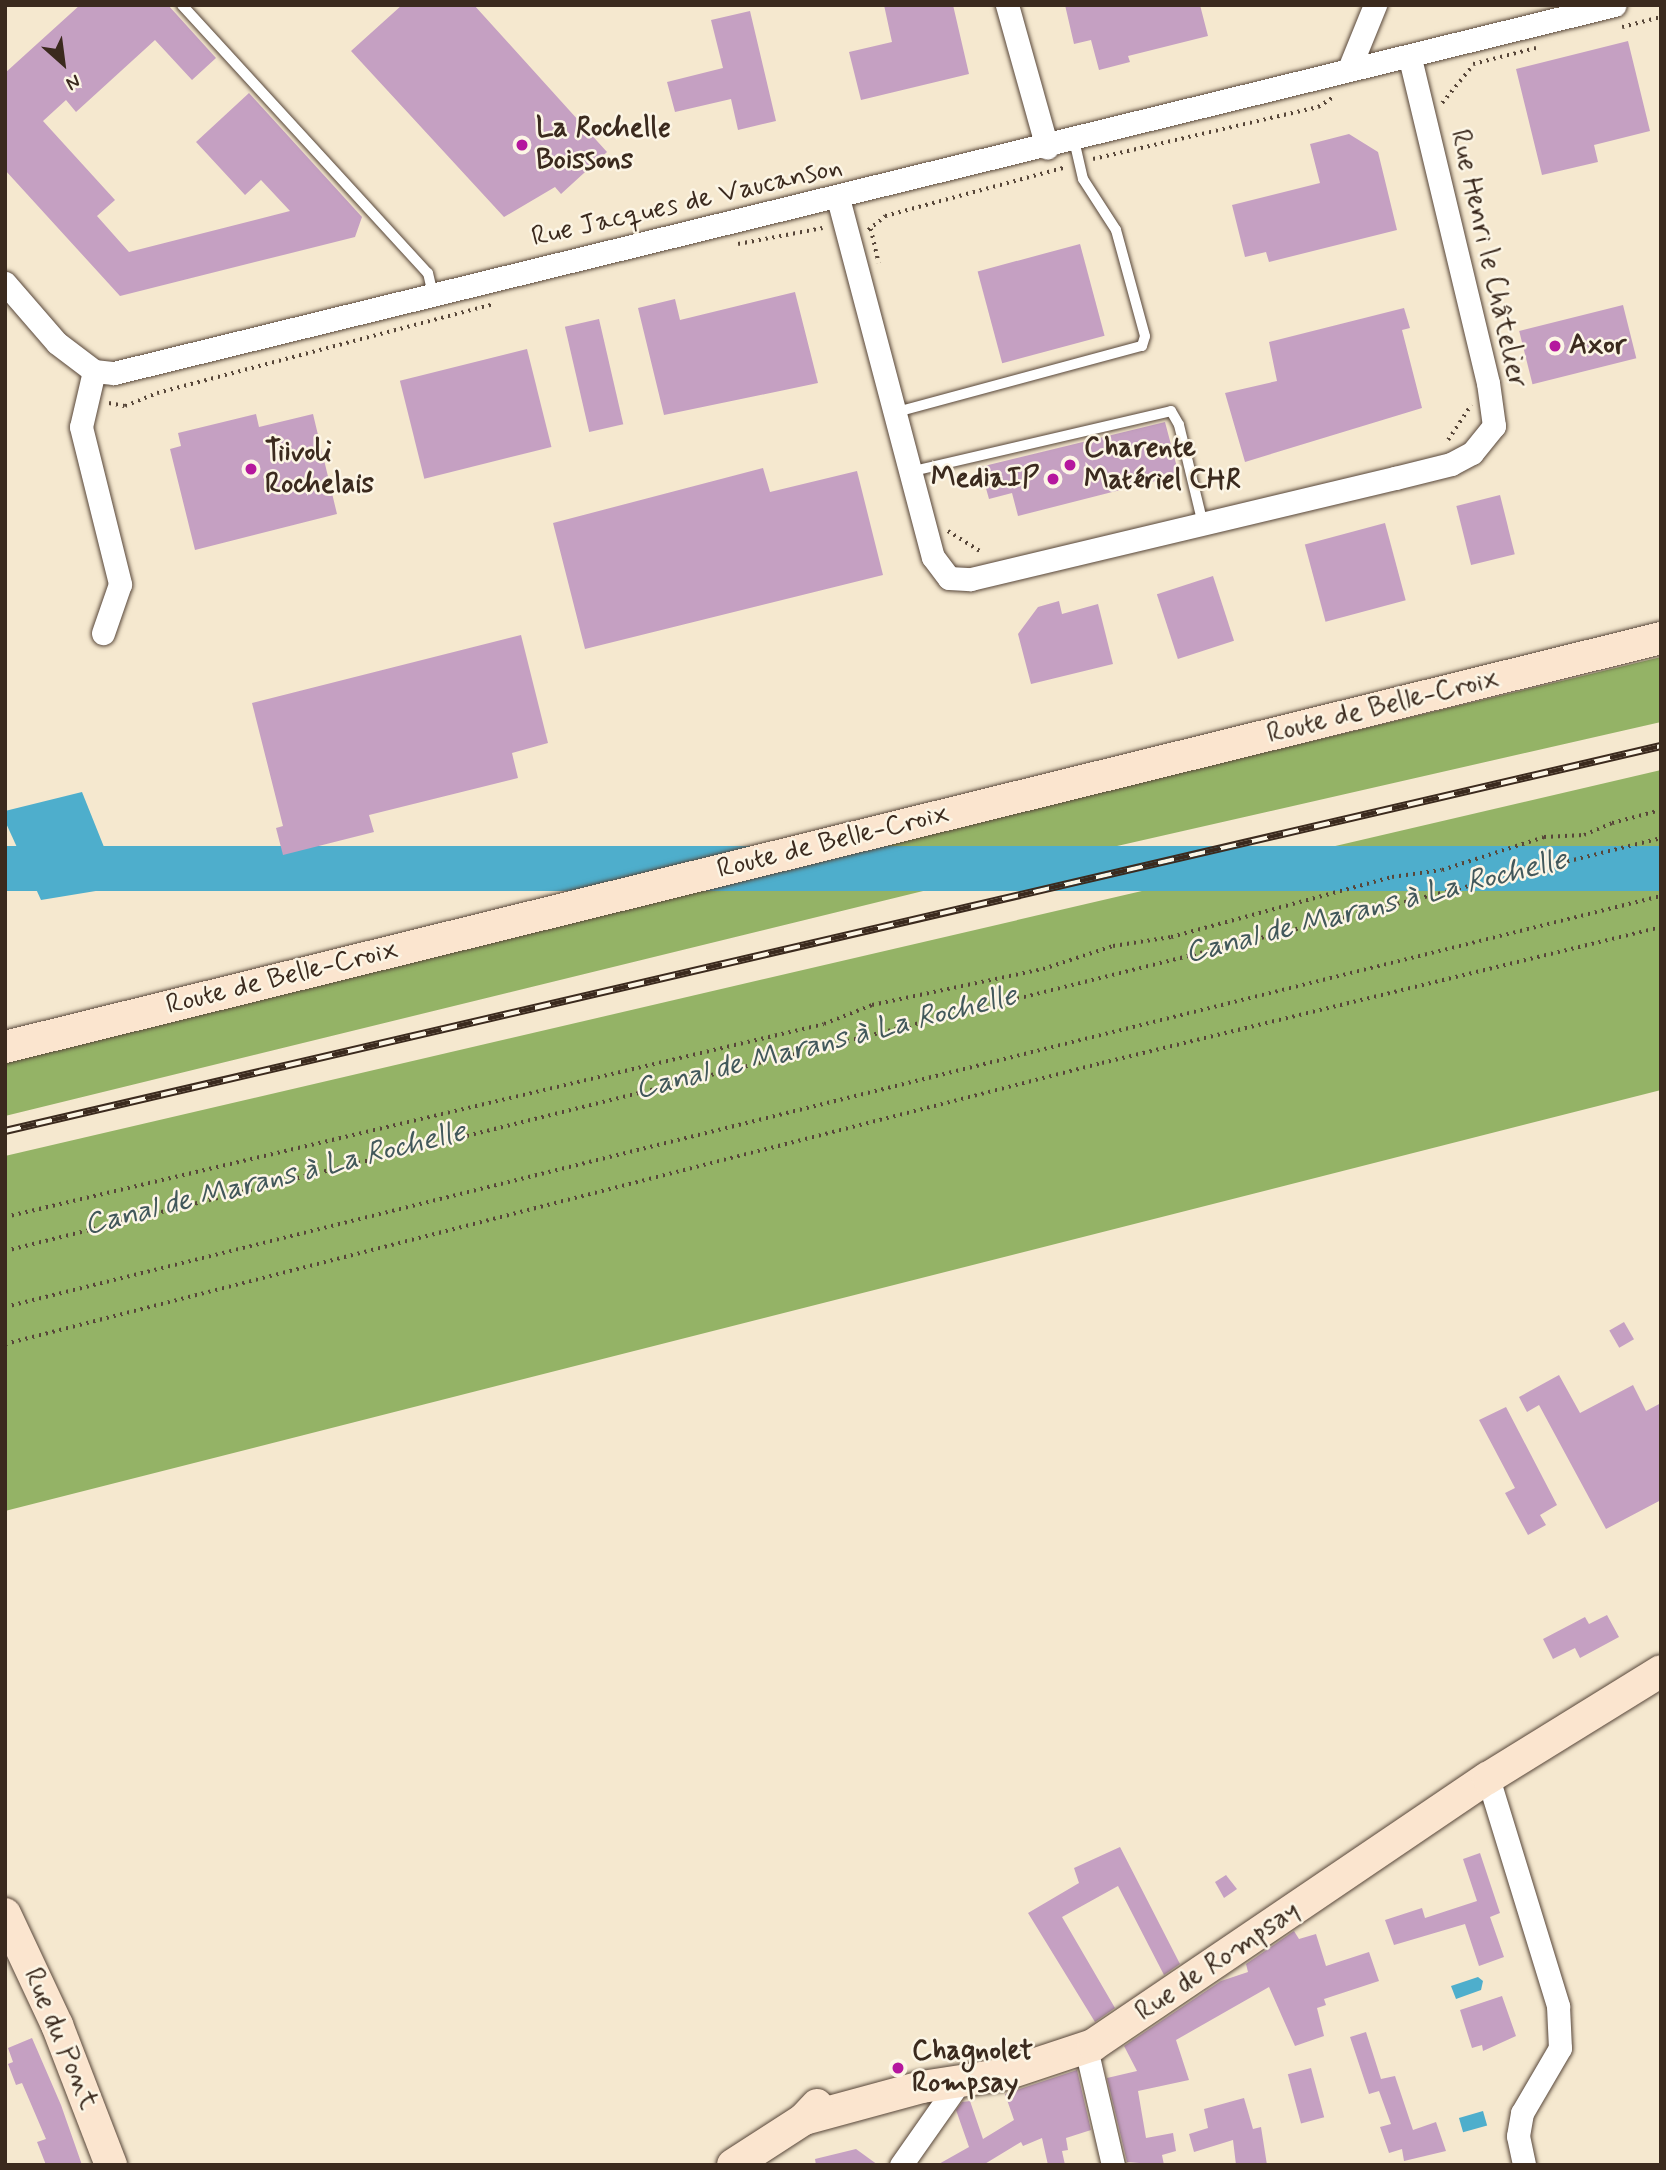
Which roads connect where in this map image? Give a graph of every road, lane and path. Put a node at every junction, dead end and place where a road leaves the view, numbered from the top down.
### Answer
1 (182, 5) edge
2 (1007, 5) edge
3 (1375, 5) edge
4 (1615, 5) edge
5 (1410, 59) junction
6 (1473, 65) dead end
7 (1349, 69) junction
8 (1437, 111) dead end
9 (1074, 140) junction
10 (1047, 147) junction
11 (838, 198) junction
12 (871, 229) dead end
13 (881, 267) dead end
14 (5, 283) edge
15 (433, 295) junction
16 (94, 371) junction
17 (1488, 383) junction
18 (893, 413) junction
19 (1444, 446) dead end
20 (909, 472) junction
21 (944, 518) dead end
22 (1203, 524) junction
23 (992, 558) dead end
24 (103, 633) dead end
25 (1661, 638) edge
26 (1661, 810) edge
27 (1661, 838) edge
28 (1661, 896) edge
29 (1661, 927) edge
30 (5, 1047) edge
31 (5, 1217) edge
32 (5, 1251) edge
33 (5, 1307) edge
34 (5, 1344) edge
35 (1661, 1671) edge
36 (1488, 1779) junction
37 (5, 1914) edge
38 (1086, 2048) junction
39 (960, 2081) junction
40 (111, 2165) edge
41 (733, 2165) edge
42 (901, 2165) edge
43 (1113, 2165) edge
44 (1524, 2165) edge

1 - 15 lane
2 - 10 street
3 - 7 street
4 - 5 street, Rue Jacques de Vaucanson
5 - 7 street, Rue Jacques de Vaucanson
5 - 17 street, Rue Henri le Châtelier
6 - 8 path
7 - 9 street, Rue Jacques de Vaucanson
9 - 10 street, Rue Jacques de Vaucanson
9 - 18 lane
10 - 11 street, Rue Jacques de Vaucanson
11 - 15 street, Rue Jacques de Vaucanson
11 - 18 street, Rue Henri le Châtelier
12 - 13 path
14 - 16 street
15 - 16 street, Rue Jacques de Vaucanson
16 - 24 street
17 - 19 path
17 - 22 street, Rue Henri le Châtelier
18 - 20 street, Rue Henri le Châtelier
20 - 22 street, Rue Henri le Châtelier
20 - 22 lane
21 - 23 path
25 - 30 street, Route de Belle-Croix
26 - 31 path
27 - 32 path
28 - 33 path
29 - 34 path
35 - 36 street, Rue de Rompsay
36 - 38 street, Rue de Rompsay
36 - 44 street
37 - 40 street, Rue du Pont
38 - 39 street, Rue de Rompsay
38 - 43 street
39 - 41 street, Rue de Rompsay
39 - 42 street

